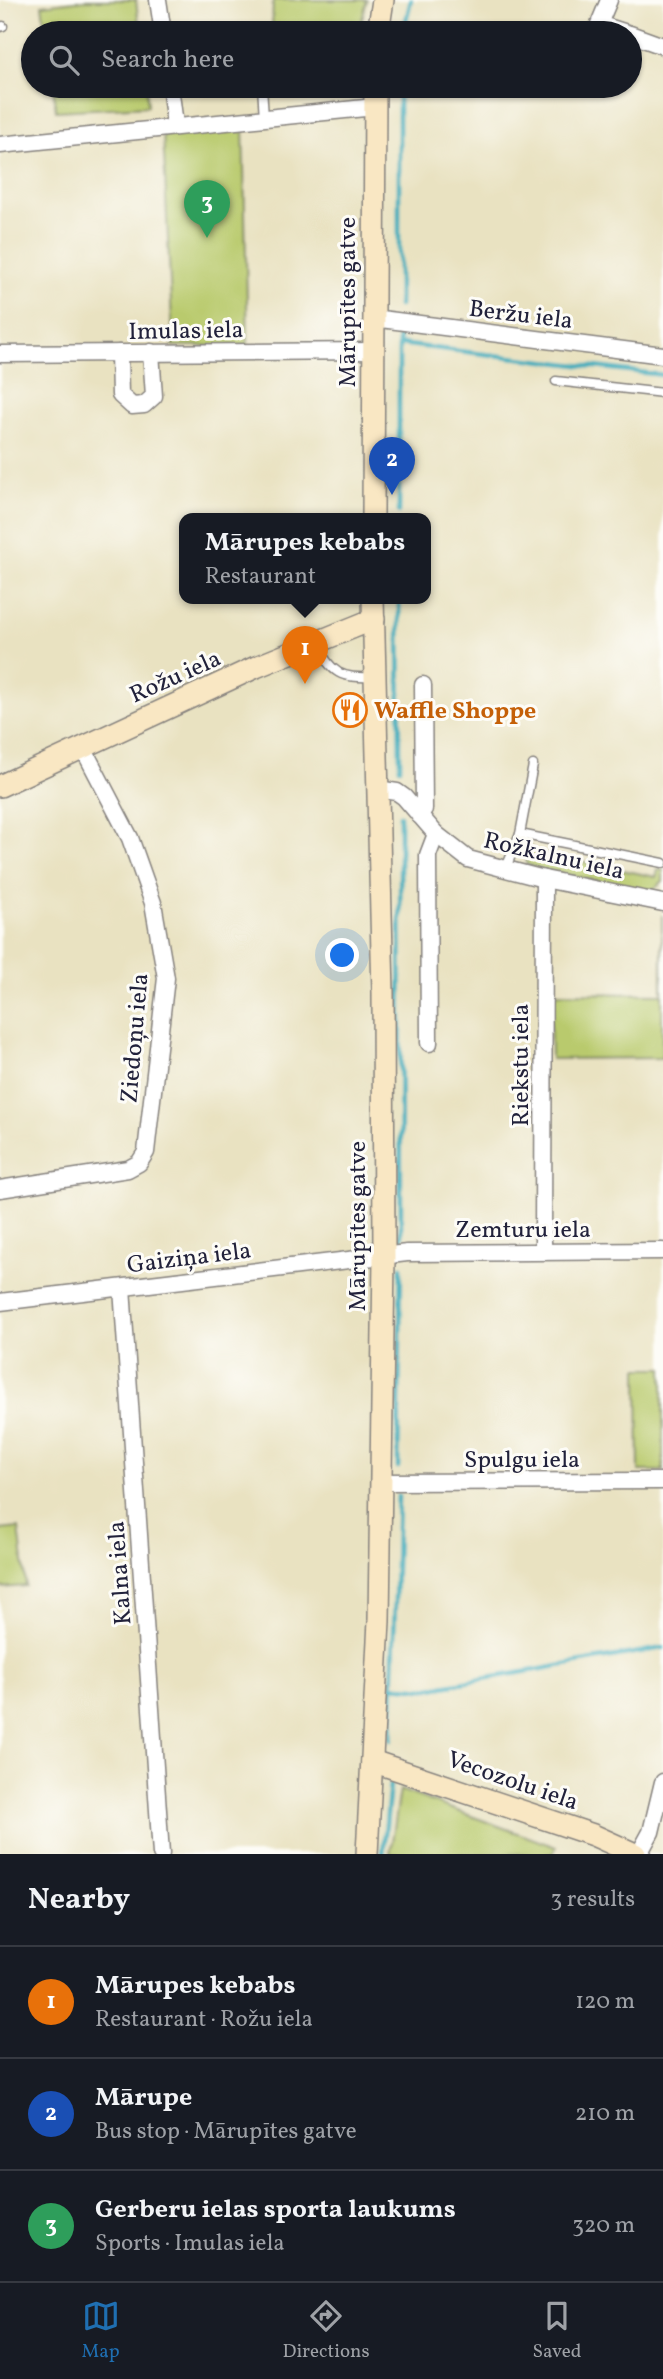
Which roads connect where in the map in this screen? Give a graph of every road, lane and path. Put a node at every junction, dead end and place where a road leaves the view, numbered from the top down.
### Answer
1 (158, 0) edge
2 (383, 0) edge
3 (608, 0) edge
4 (161, 21) edge
5 (379, 21) edge
6 (600, 21) edge
7 (642, 39) edge
8 (663, 46) edge
9 (172, 98) edge
10 (263, 98) edge
11 (365, 98) edge
12 (375, 98) edge
13 (264, 118) junction
14 (175, 125) junction
15 (0, 145) edge
16 (373, 318) junction
17 (373, 351) junction
18 (151, 352) junction
19 (120, 353) junction
20 (0, 354) edge
21 (663, 355) edge
22 (556, 381) dead end
23 (663, 393) edge
24 (373, 513) edge
25 (373, 609) edge
26 (316, 644) junction
27 (376, 677) junction
28 (423, 685) dead end
29 (82, 746) junction
30 (533, 765) dead end
31 (424, 770) junction
32 (0, 786) edge
33 (387, 791) junction
34 (419, 815) junction
35 (436, 834) junction
36 (520, 834) junction
37 (663, 863) edge
38 (505, 870) junction
39 (544, 879) junction
40 (663, 902) edge
41 (429, 1043) dead end
42 (0, 1189) edge
43 (543, 1251) junction
44 (663, 1251) edge
45 (384, 1256) junction
46 (122, 1288) junction
47 (0, 1302) edge
48 (663, 1481) edge
49 (382, 1482) junction
50 (372, 1760) junction
51 (663, 1782) edge
52 (161, 1854) edge
53 (367, 1854) edge
54 (637, 1854) edge

1 - 4 street
2 - 5 street
3 - 6 street
7 - 8 street
9 - 14 street
10 - 13 lane
11 - 13 street
12 - 16 street, Mārupītes gatve
13 - 14 street
14 - 15 street
16 - 17 street, Mārupītes gatve
16 - 21 street, Beržu iela
17 - 18 street, Imulas iela
17 - 24 street, Mārupītes gatve
18 - 19 street, Imulas iela
18 - 19 street
19 - 20 street, Imulas iela
22 - 23 lane
25 - 26 street, Rožu iela
25 - 27 street, Mārupītes gatve
26 - 27 lane
26 - 29 street, Rožu iela
27 - 33 street, Mārupītes gatve
28 - 31 street
29 - 32 street, Rožu iela
29 - 42 street, Ziedoņu iela
30 - 36 lane
31 - 33 street
31 - 34 street
33 - 34 street, Rožkalnu iela
33 - 45 street, Mārupītes gatve
34 - 35 street, Rožkalnu iela
35 - 38 street, Rožkalnu iela
35 - 41 street
36 - 37 lane
36 - 38 lane
38 - 39 street, Rožkalnu iela
39 - 40 street, Rožkalnu iela
39 - 43 street, Riekstu iela
43 - 44 street, Zemturu iela
43 - 45 street, Zemturu iela
45 - 46 street, Gaiziņa iela
45 - 49 street, Mārupītes gatve
46 - 47 street, Gaiziņa iela
46 - 52 street, Kalna iela
48 - 49 street, Spulgu iela
49 - 50 street, Mārupītes gatve
50 - 53 street, Mārupītes gatve
50 - 54 street, Vecozolu iela
51 - 54 street

